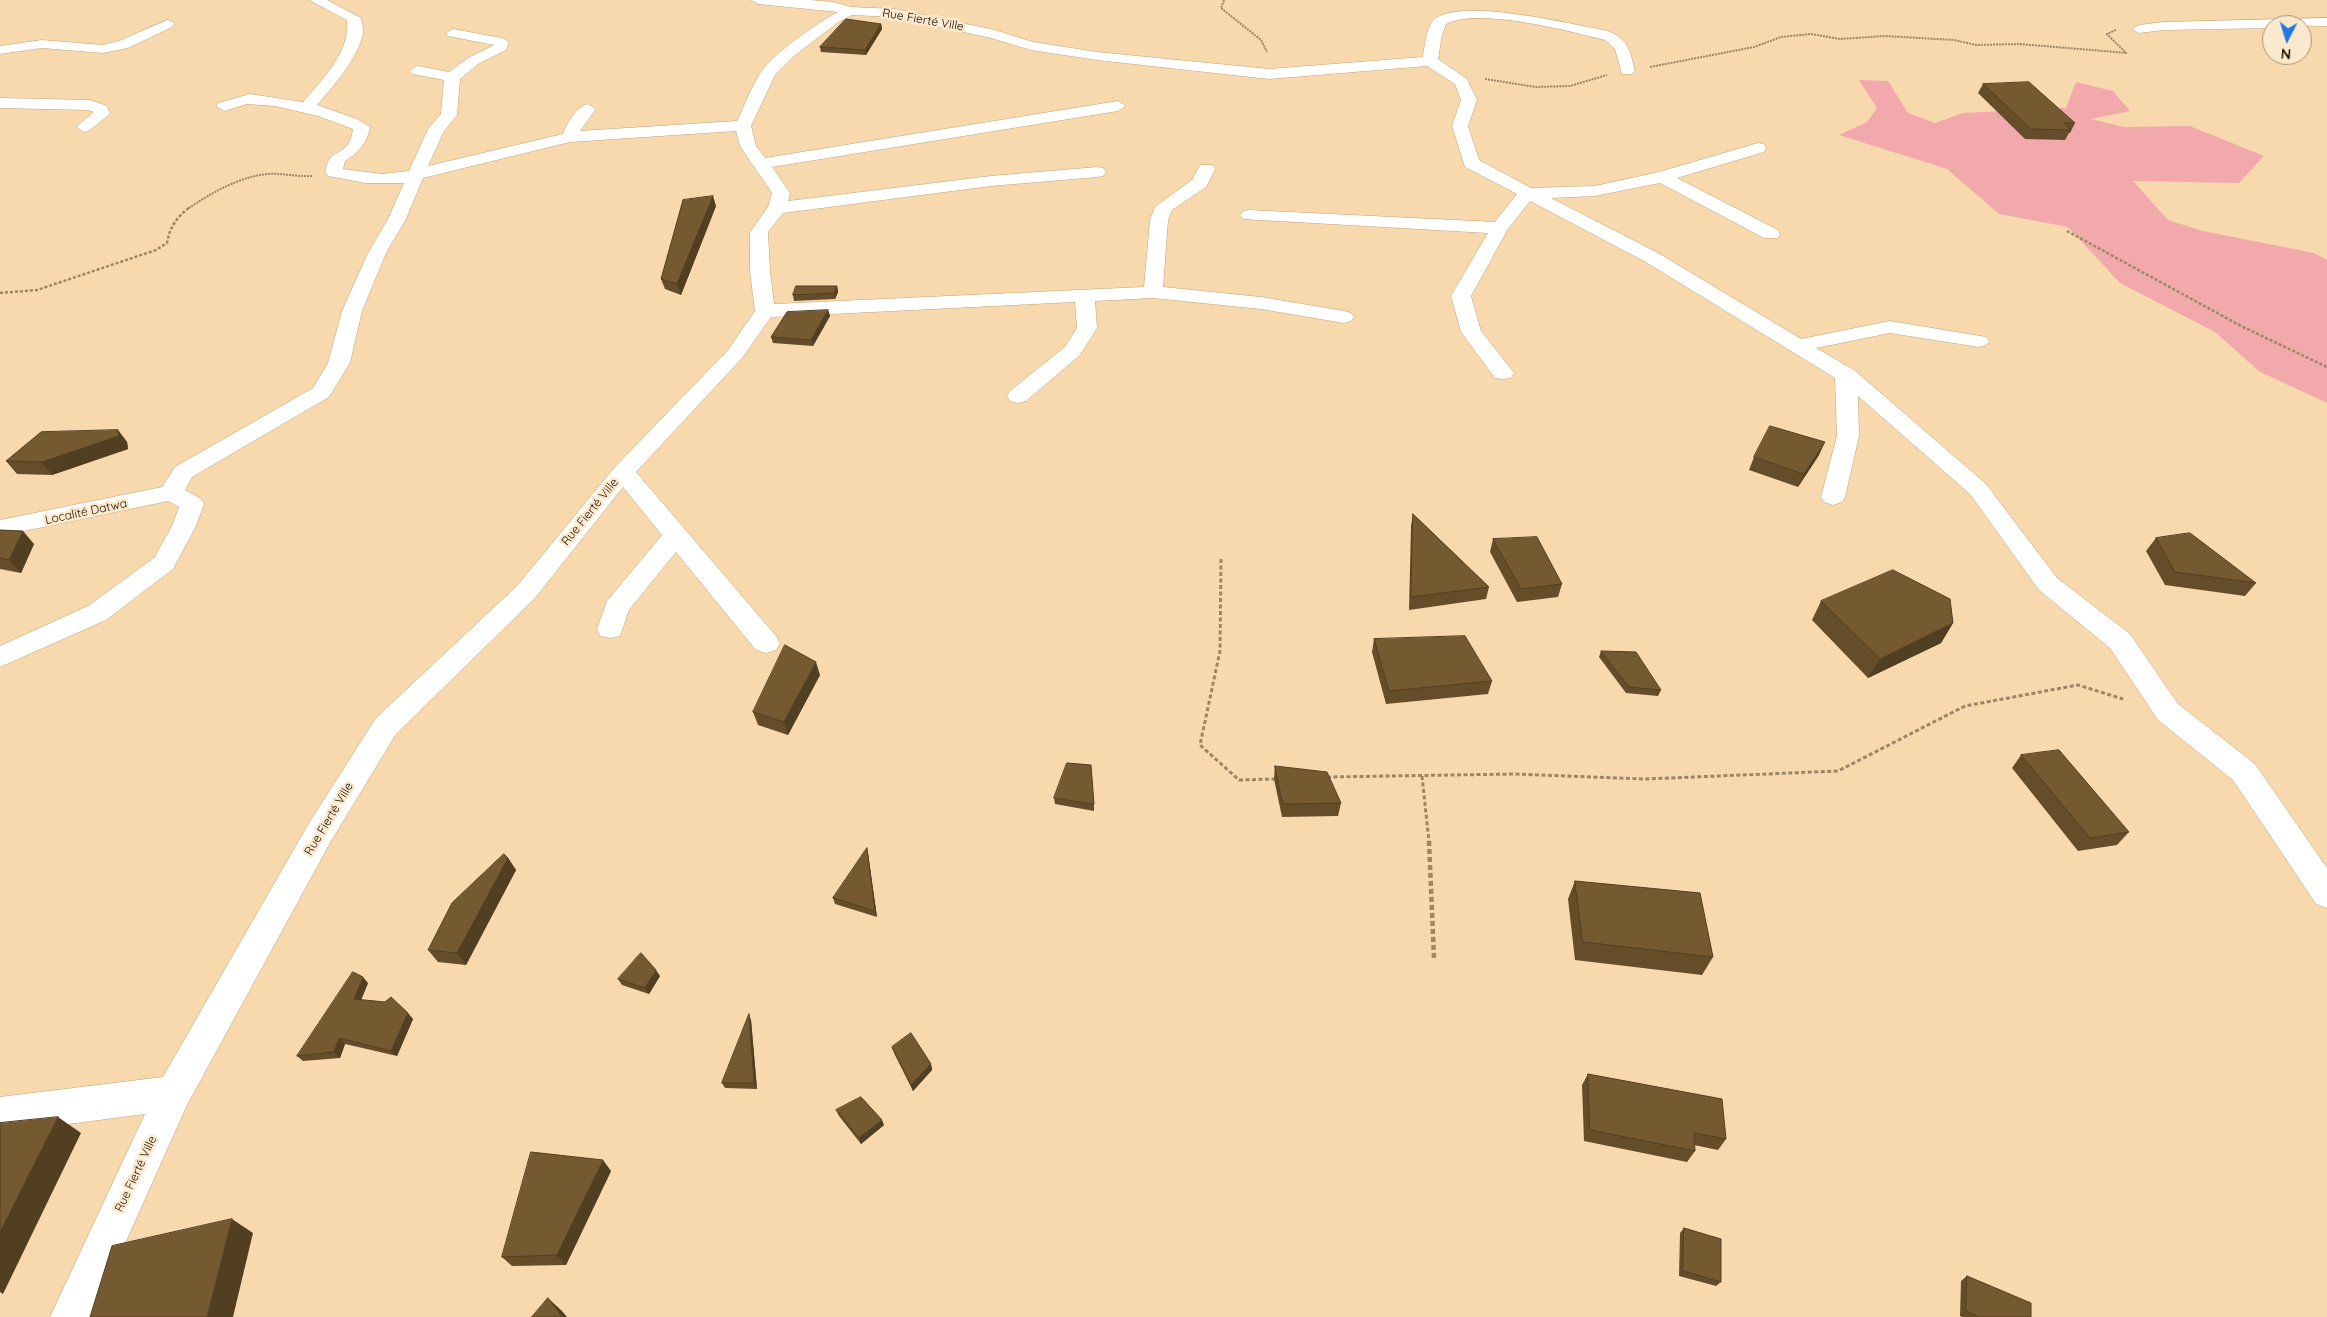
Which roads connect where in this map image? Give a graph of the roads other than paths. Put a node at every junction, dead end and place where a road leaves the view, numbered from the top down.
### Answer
1 (316, 0) edge
2 (758, 0) edge
3 (845, 6) edge
4 (2327, 22) edge
5 (167, 24) dead end
6 (2139, 29) road end
7 (453, 33) dead end
8 (0, 50) edge
9 (1430, 61) junction
10 (1627, 70) road end
11 (418, 71) dead end
12 (452, 77) junction
13 (0, 103) edge
14 (224, 106) dead end
15 (1118, 106) dead end
16 (305, 109) junction
17 (588, 109) dead end
18 (743, 126) junction
19 (84, 127) dead end
20 (570, 137) junction
21 (1758, 148) dead end
22 (761, 164) junction
23 (1206, 169) dead end
24 (1097, 172) dead end
25 (414, 175) junction
26 (1662, 177) junction
27 (1527, 193) junction
28 (777, 208) junction
29 (1248, 215) dead end
30 (1500, 228) junction
31 (1772, 234) dead end
32 (1153, 292) junction
33 (1084, 296) junction
34 (765, 311) junction
35 (1344, 317) dead end
36 (1979, 341) dead end
37 (1795, 346) junction
38 (1503, 373) dead end
39 (1846, 375) junction
40 (1018, 396) dead end
41 (623, 472) junction
42 (171, 493) junction
43 (1833, 497) dead end
44 (0, 528) edge
45 (676, 535) junction
46 (610, 629) dead end
47 (766, 643) dead end
48 (0, 656) edge
49 (2327, 894) edge
50 (174, 1094) junction
51 (0, 1115) edge
52 (71, 1317) edge

1 - 16 street
2 - 3 street, Rue Fierté Ville
3 - 9 street, Rue Fierté Ville
3 - 18 street
4 - 6 street
5 - 8 street
7 - 12 street
9 - 10 street
9 - 27 street
11 - 12 street
12 - 25 street
13 - 19 street
14 - 16 street
15 - 22 street
16 - 25 street
17 - 20 street
18 - 20 street
18 - 22 street
20 - 25 street
21 - 26 street
22 - 28 street
23 - 32 street
24 - 28 street
25 - 42 street
26 - 27 street
26 - 31 street
27 - 30 street
27 - 37 street
28 - 34 street
29 - 30 street
30 - 38 street
32 - 33 street
32 - 35 street
33 - 34 street
33 - 40 street
34 - 41 street, Rue Fierté Ville
36 - 37 street
37 - 39 street
39 - 43 street
39 - 49 street
41 - 45 street
41 - 50 street, Rue Fierté Ville
42 - 44 street, Localité Datwa
42 - 48 street
45 - 46 street
45 - 47 street
50 - 51 street
50 - 52 street, Rue Fierté Ville

